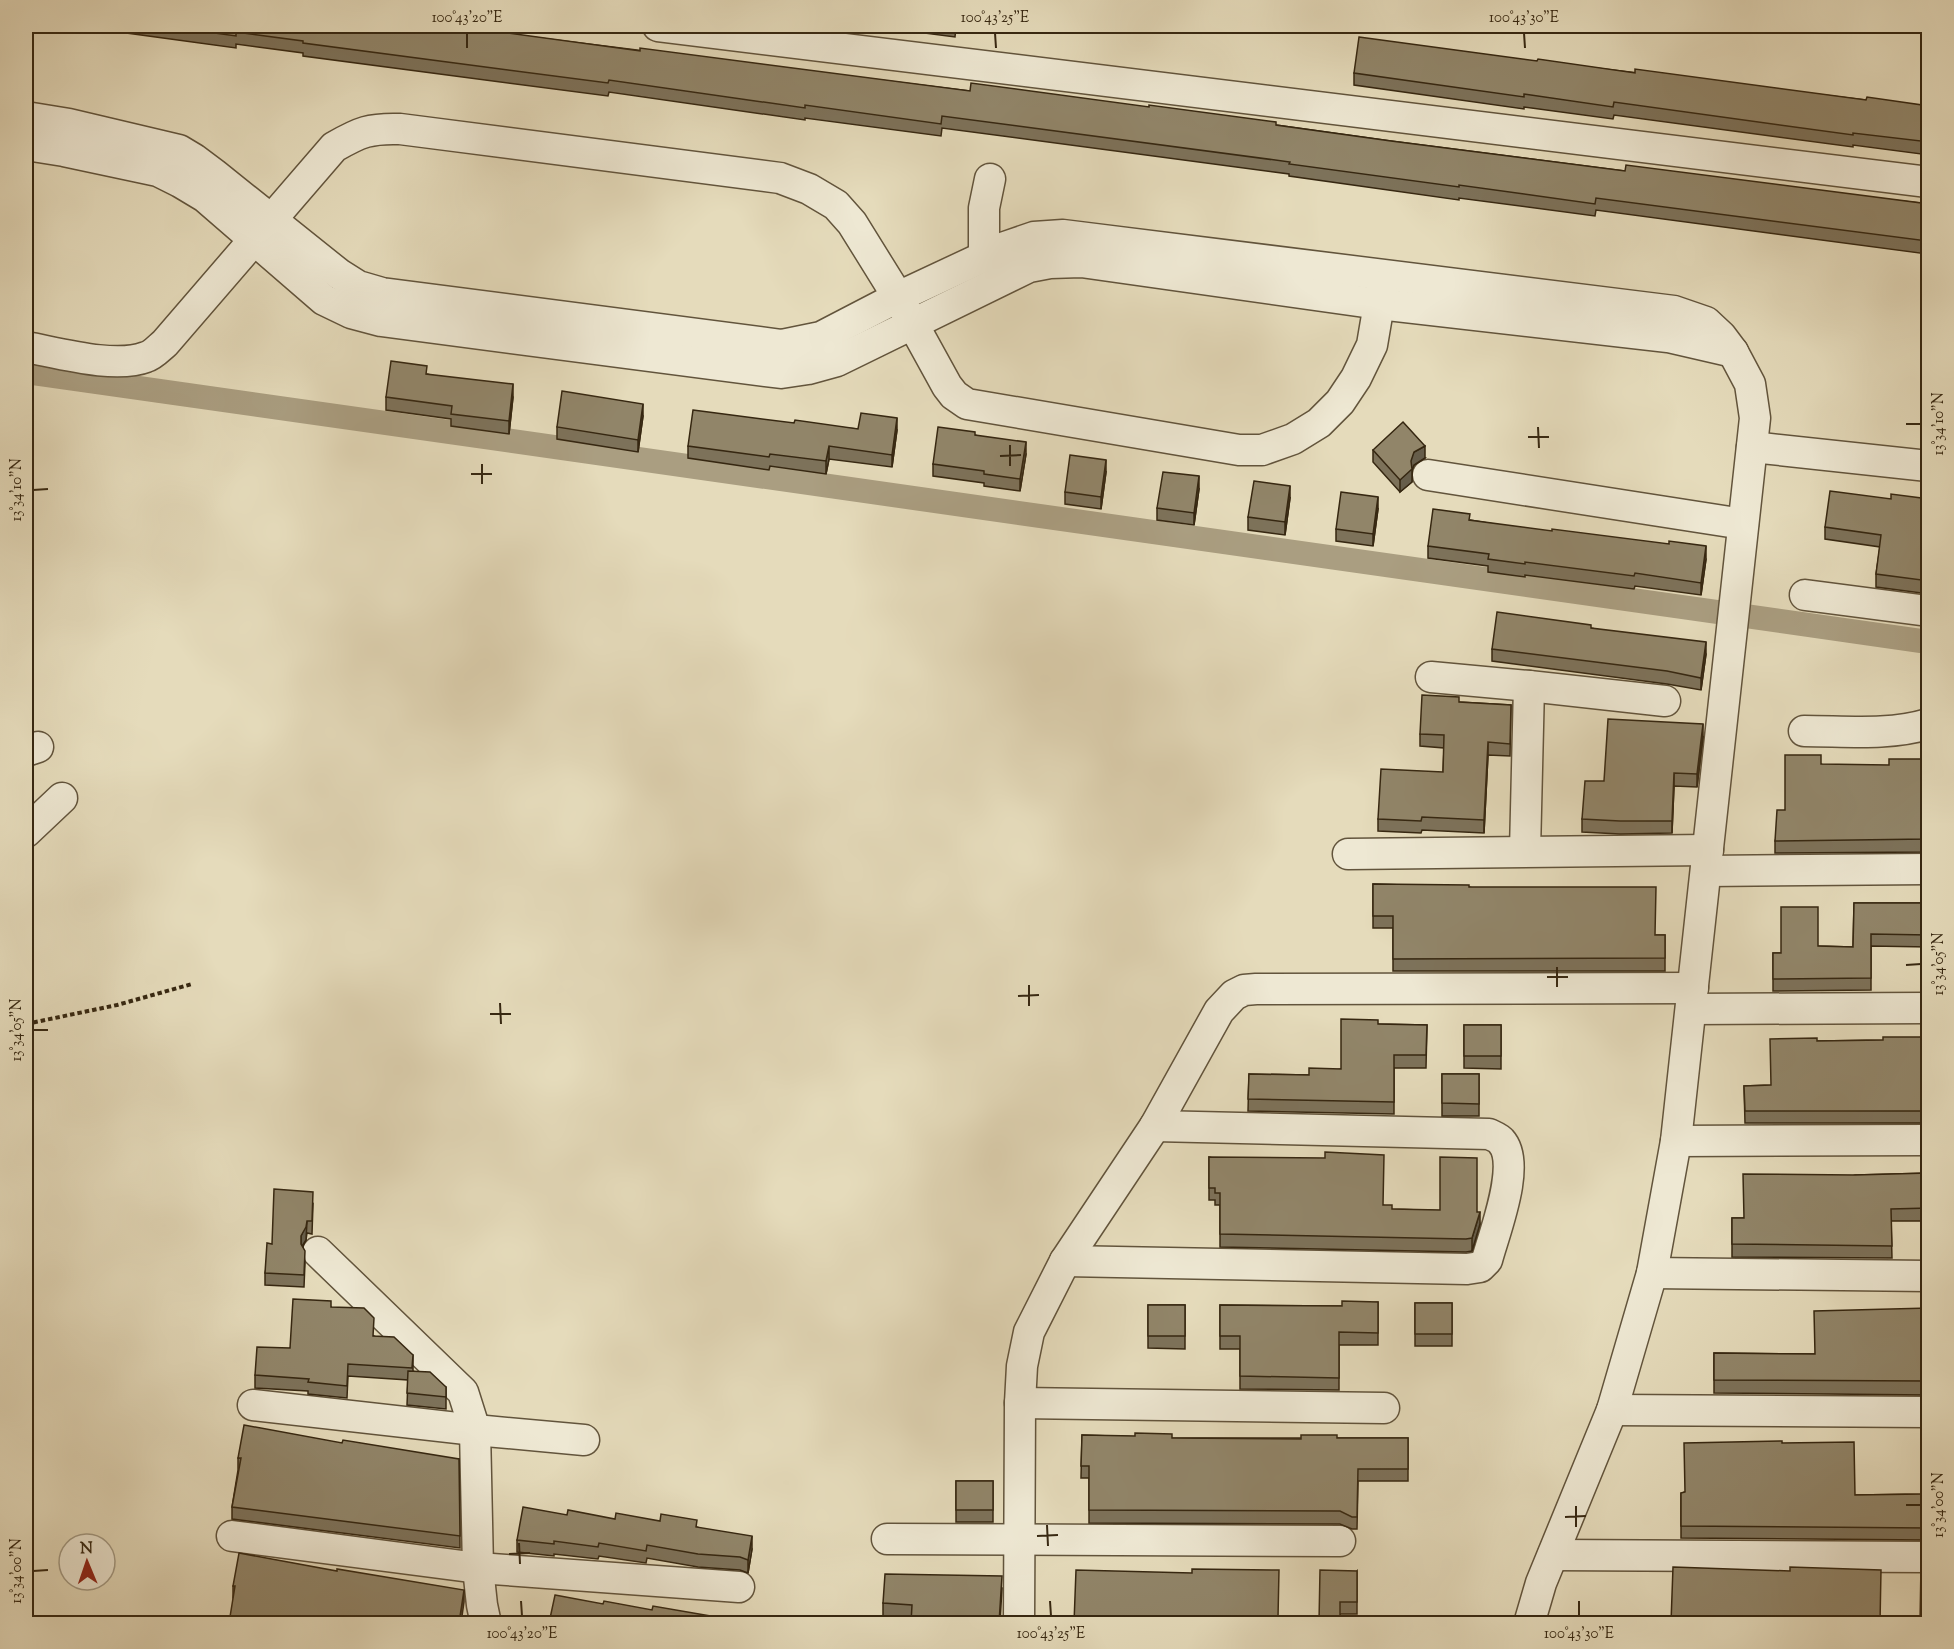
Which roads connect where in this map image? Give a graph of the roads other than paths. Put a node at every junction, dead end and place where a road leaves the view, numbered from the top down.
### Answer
1 (658, 26) edge
2 (26, 117) edge
3 (67, 138) junction
4 (26, 146) edge
5 (990, 179) dead end
6 (1929, 182) edge
7 (264, 230) junction
8 (984, 257) junction
9 (1384, 274) junction
10 (1379, 304) junction
11 (904, 310) junction
12 (26, 347) edge
13 (1733, 352) junction
14 (1752, 447) junction
15 (1929, 466) edge
16 (1428, 475) dead end
17 (1743, 524) junction
18 (1804, 595) dead end
19 (1929, 611) edge
20 (1431, 677) dead end
21 (1529, 686) junction
22 (1665, 701) dead end
23 (1929, 723) edge
24 (1804, 731) dead end
25 (62, 798) dead end
26 (26, 832) edge
27 (1525, 851) junction
28 (1348, 854) dead end
29 (1707, 861) junction
30 (1929, 869) edge
31 (1692, 998) junction
32 (1929, 1008) edge
33 (1155, 1126) junction
34 (1929, 1140) edge
35 (1676, 1141) junction
36 (318, 1252) dead end
37 (1065, 1261) junction
38 (1652, 1273) junction
39 (1929, 1276) edge
40 (1020, 1403) junction
41 (253, 1405) dead end
42 (1384, 1408) dead end
43 (1612, 1410) junction
44 (1929, 1412) edge
45 (475, 1430) junction
46 (585, 1440) dead end
47 (232, 1536) dead end
48 (887, 1539) dead end
49 (1020, 1540) junction
50 (1340, 1541) dead end
51 (1553, 1555) junction
52 (1929, 1557) edge
53 (478, 1568) junction
54 (739, 1587) dead end
55 (486, 1623) edge
56 (1019, 1623) edge
57 (1528, 1623) edge

1 - 6 street
2 - 3 street
3 - 4 street
3 - 7 street
5 - 8 street
7 - 11 street
7 - 11 street
7 - 12 street
8 - 9 street
8 - 11 street
9 - 10 street
9 - 13 street
10 - 11 street
10 - 11 street
10 - 13 street
13 - 14 street
14 - 15 street
14 - 17 street
16 - 17 street
17 - 29 street
18 - 19 street
20 - 21 street
21 - 22 street
21 - 27 street
23 - 24 street
25 - 26 street
27 - 28 street
27 - 29 street
29 - 30 street
29 - 31 street
31 - 32 street
31 - 33 street
31 - 35 street
33 - 37 street
33 - 37 street
34 - 35 street
35 - 38 street
36 - 45 street
37 - 40 street
38 - 39 street
38 - 43 street
40 - 42 street
40 - 49 street
41 - 45 street
43 - 44 street
43 - 51 street
45 - 46 street
45 - 53 street
47 - 53 street
48 - 49 street
49 - 50 street
49 - 56 street
51 - 52 street
51 - 57 street
53 - 54 street
53 - 55 street

